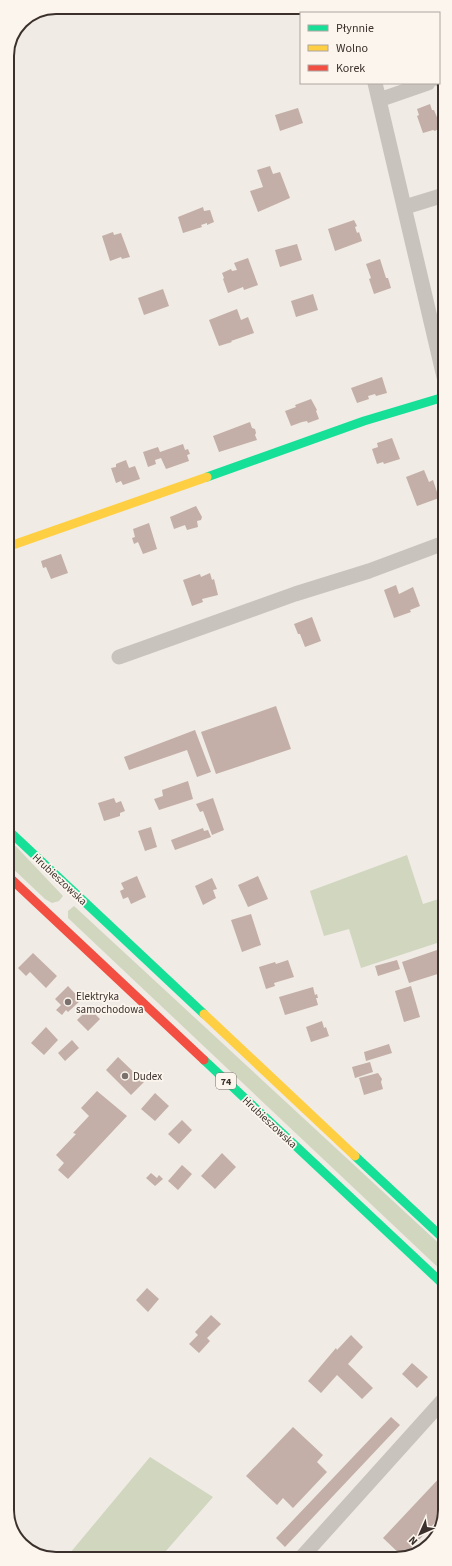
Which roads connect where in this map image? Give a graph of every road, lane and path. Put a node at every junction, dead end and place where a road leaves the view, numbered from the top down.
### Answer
1 (375, 84) edge
2 (425, 84) edge
3 (379, 100) junction
4 (438, 197) edge
5 (405, 207) junction
6 (438, 351) edge
7 (438, 399) edge
8 (14, 545) edge
9 (438, 545) edge
10 (119, 657) dead end
11 (14, 836) edge
12 (14, 881) edge
13 (438, 1234) edge
14 (438, 1279) edge
15 (438, 1406) edge
16 (306, 1552) edge

1 - 3 street
2 - 3 street
3 - 5 street
4 - 5 street
5 - 6 street
7 - 8 main road
9 - 10 street
11 - 13 main road, Hrubieszowska
12 - 14 main road, Hrubieszowska / 74
15 - 16 street

